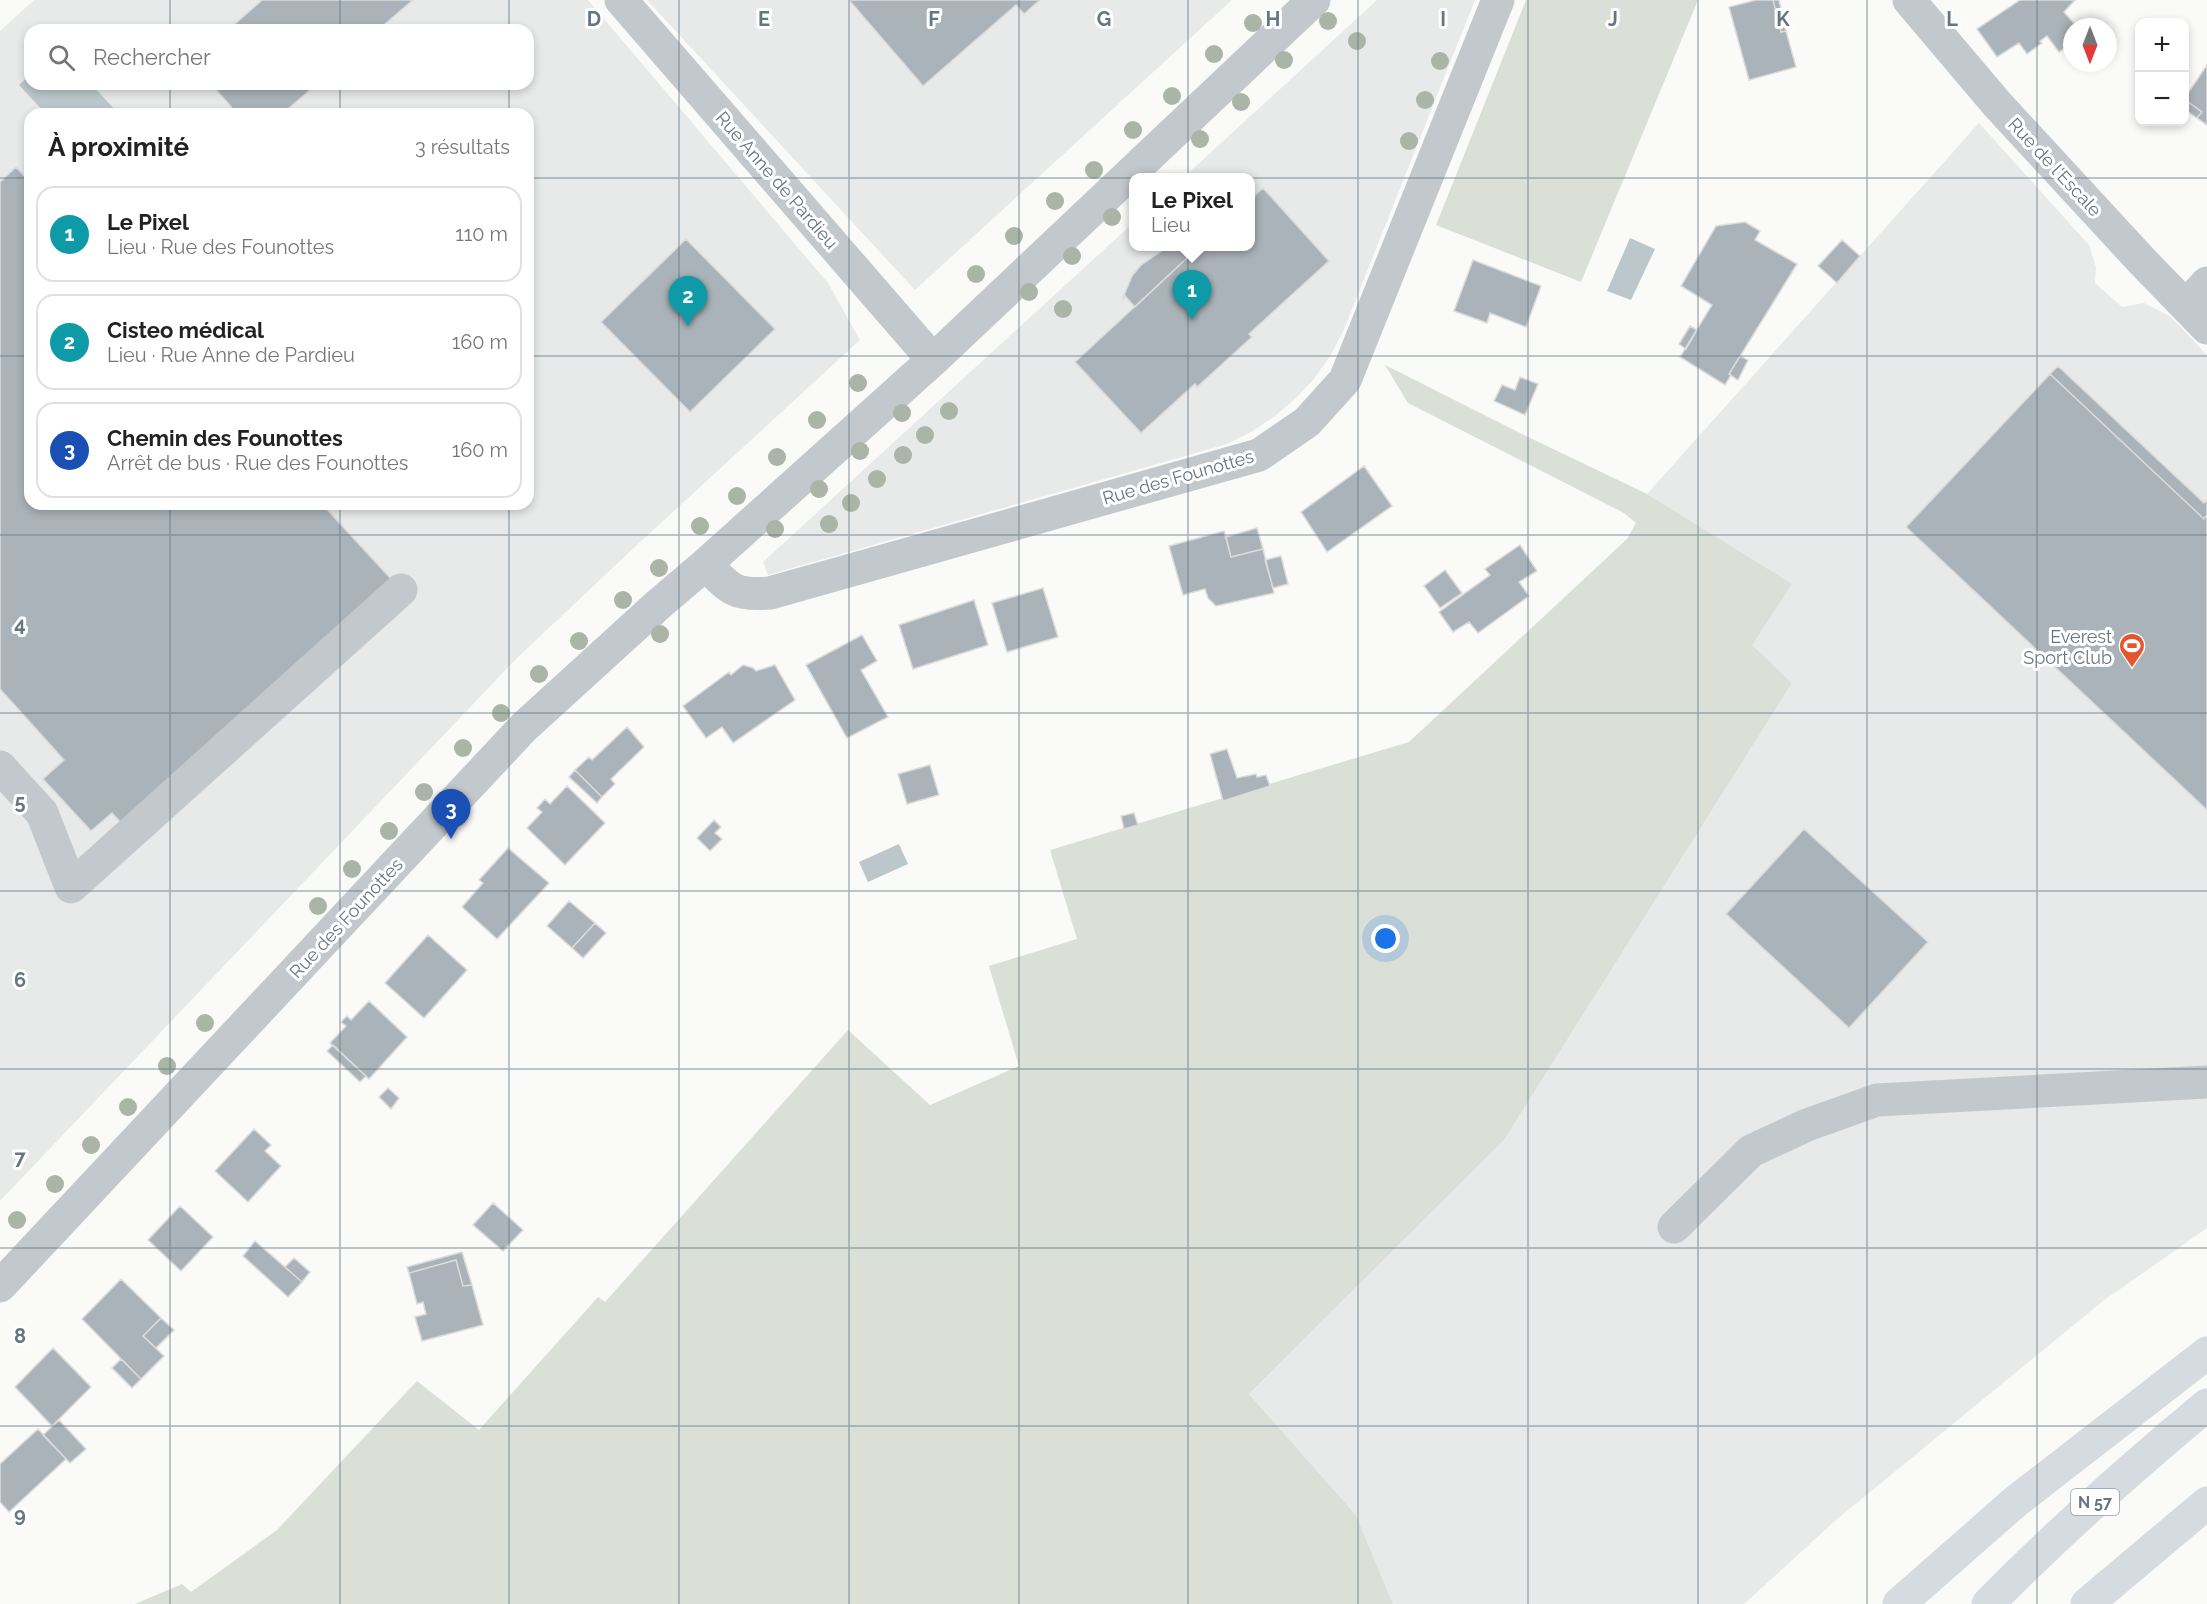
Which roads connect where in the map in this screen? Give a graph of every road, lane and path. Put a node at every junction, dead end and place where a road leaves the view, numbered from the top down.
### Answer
1 (621, 0) edge
2 (1314, 0) edge
3 (1498, 0) edge
4 (1909, 0) edge
5 (1131, 173) edge
6 (1129, 175) edge
7 (2200, 306) edge
8 (933, 360) junction
9 (706, 564) junction
10 (401, 590) dead end
11 (0, 767) edge
12 (2207, 1082) edge
13 (1674, 1227) dead end
14 (0, 1286) edge
15 (2207, 1353) edge
16 (2207, 1405) edge
17 (2207, 1503) edge
18 (2091, 1601) edge
19 (1899, 1604) edge
20 (1988, 1604) edge

1 - 8 street, Rue Anne de Pardieu
2 - 5 street, Rue des Founottes
3 - 9 street, Rue des Founottes
4 - 7 street, Rue de l'Escale
6 - 8 street, Rue des Founottes
8 - 9 street, Rue des Founottes
9 - 14 street, Rue des Founottes
10 - 11 street
12 - 13 street
15 - 19 highway
16 - 20 highway, N 57
17 - 18 highway

